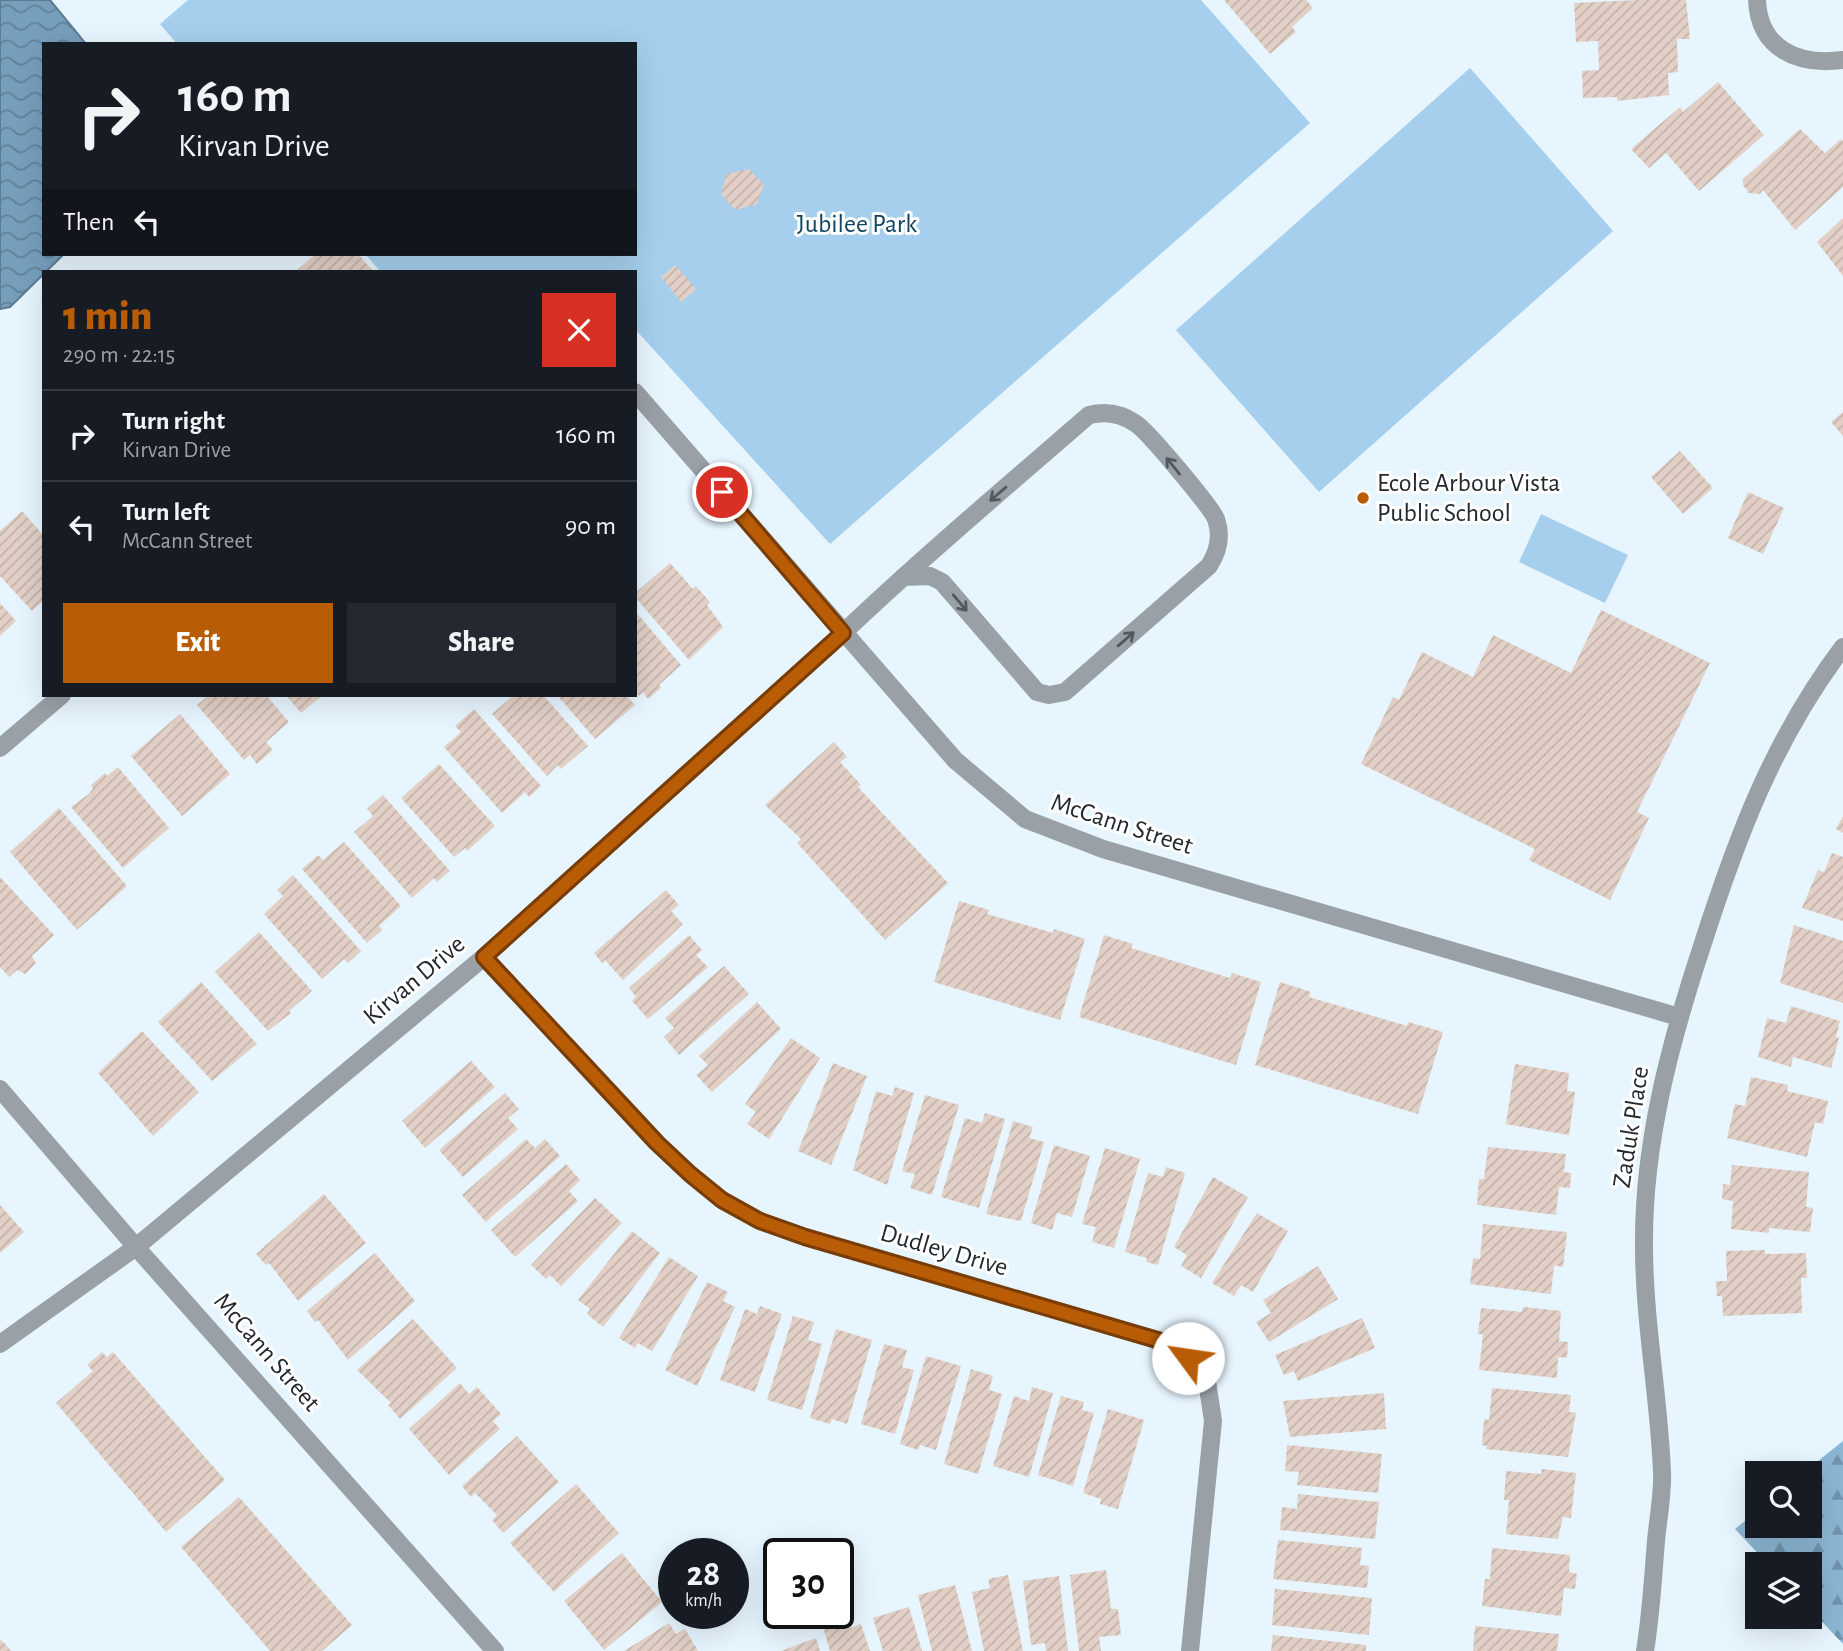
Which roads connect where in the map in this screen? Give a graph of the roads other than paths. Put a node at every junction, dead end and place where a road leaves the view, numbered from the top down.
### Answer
1 (1757, 0) edge
2 (1843, 61) edge
3 (637, 393) edge
4 (903, 577) junction
5 (843, 633) junction
6 (1843, 647) edge
7 (60, 697) edge
8 (0, 748) edge
9 (484, 957) junction
10 (1679, 1017) junction
11 (0, 1088) edge
12 (136, 1247) junction
13 (0, 1345) edge
14 (495, 1651) edge
15 (1190, 1651) edge
16 (1645, 1651) edge

1 - 2 street
3 - 5 street, McCann Street
4 -> 4 street, Kirvan Drive
4 - 5 street, Kirvan Drive
5 - 9 street, Kirvan Drive
5 - 10 street, McCann Street
6 - 10 street, Zaduk Place
7 - 8 street
9 - 12 street, Kirvan Drive
9 - 15 street, Dudley Drive
10 - 16 street, Zaduk Place
11 - 12 street, McCann Street
12 - 13 street, Kirvan Drive
12 - 14 street, McCann Street

